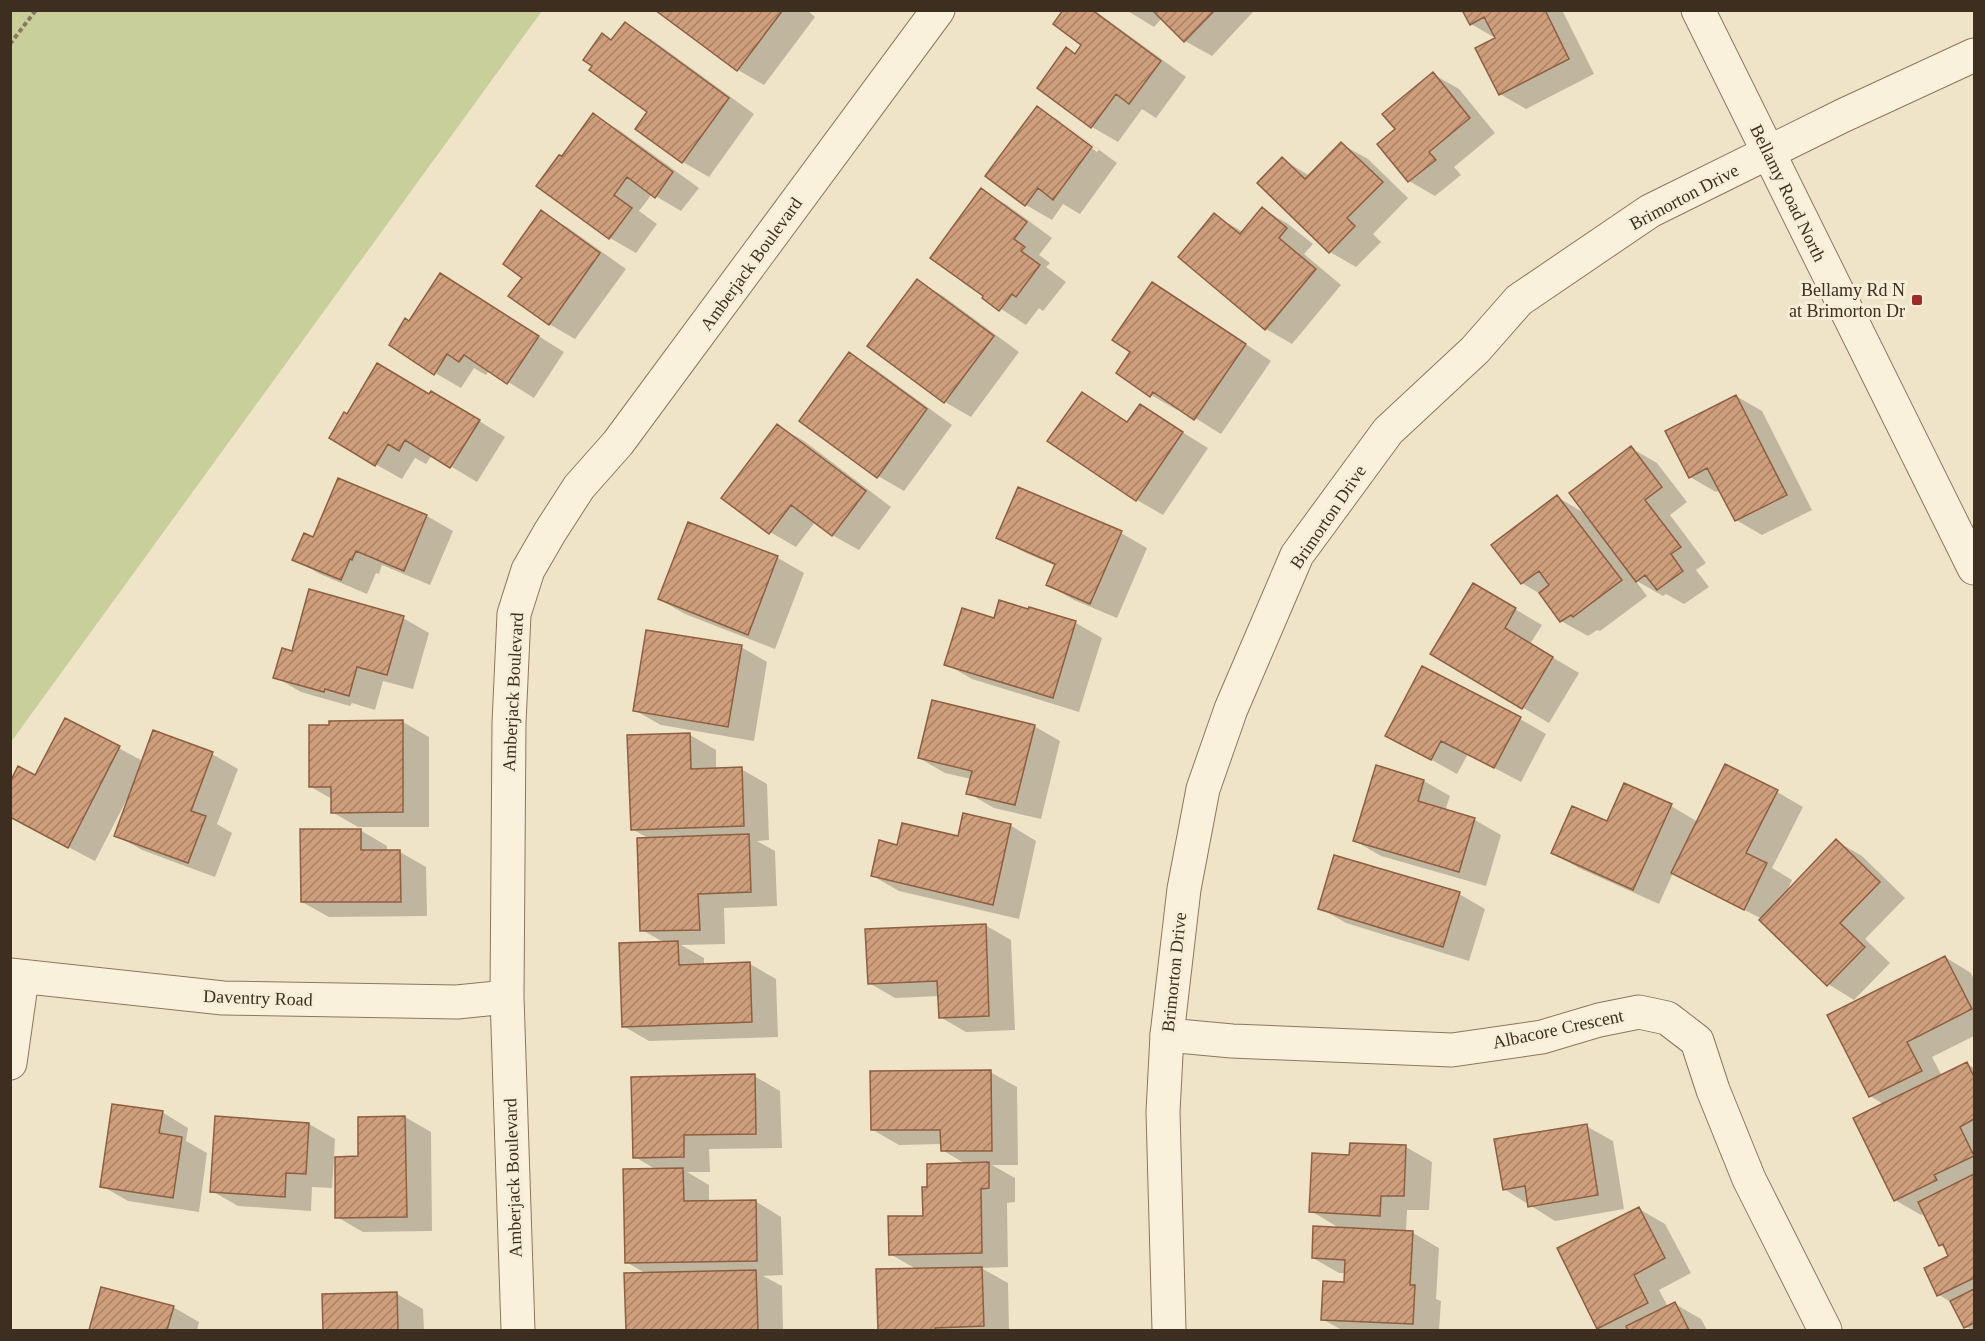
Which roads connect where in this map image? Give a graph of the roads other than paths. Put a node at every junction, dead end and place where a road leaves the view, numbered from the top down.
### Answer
1 (938, 10) edge
2 (1698, 10) edge
3 (1974, 55) edge
4 (1769, 153) junction
5 (1974, 568) edge
6 (16, 976) edge
7 (507, 997) junction
8 (1167, 1035) junction
9 (10, 1063) edge
10 (518, 1330) edge
11 (1169, 1330) edge
12 (1825, 1330) edge

1 - 7 street, Amberjack Boulevard
2 - 4 street, Bellamy Road North
3 - 4 street, Brimorton Drive
4 - 5 street, Bellamy Road North
4 - 8 street, Brimorton Drive
6 - 7 street, Daventry Road
6 - 9 street
7 - 10 street, Amberjack Boulevard
8 - 11 street, Brimorton Drive
8 - 12 street, Albacore Crescent

